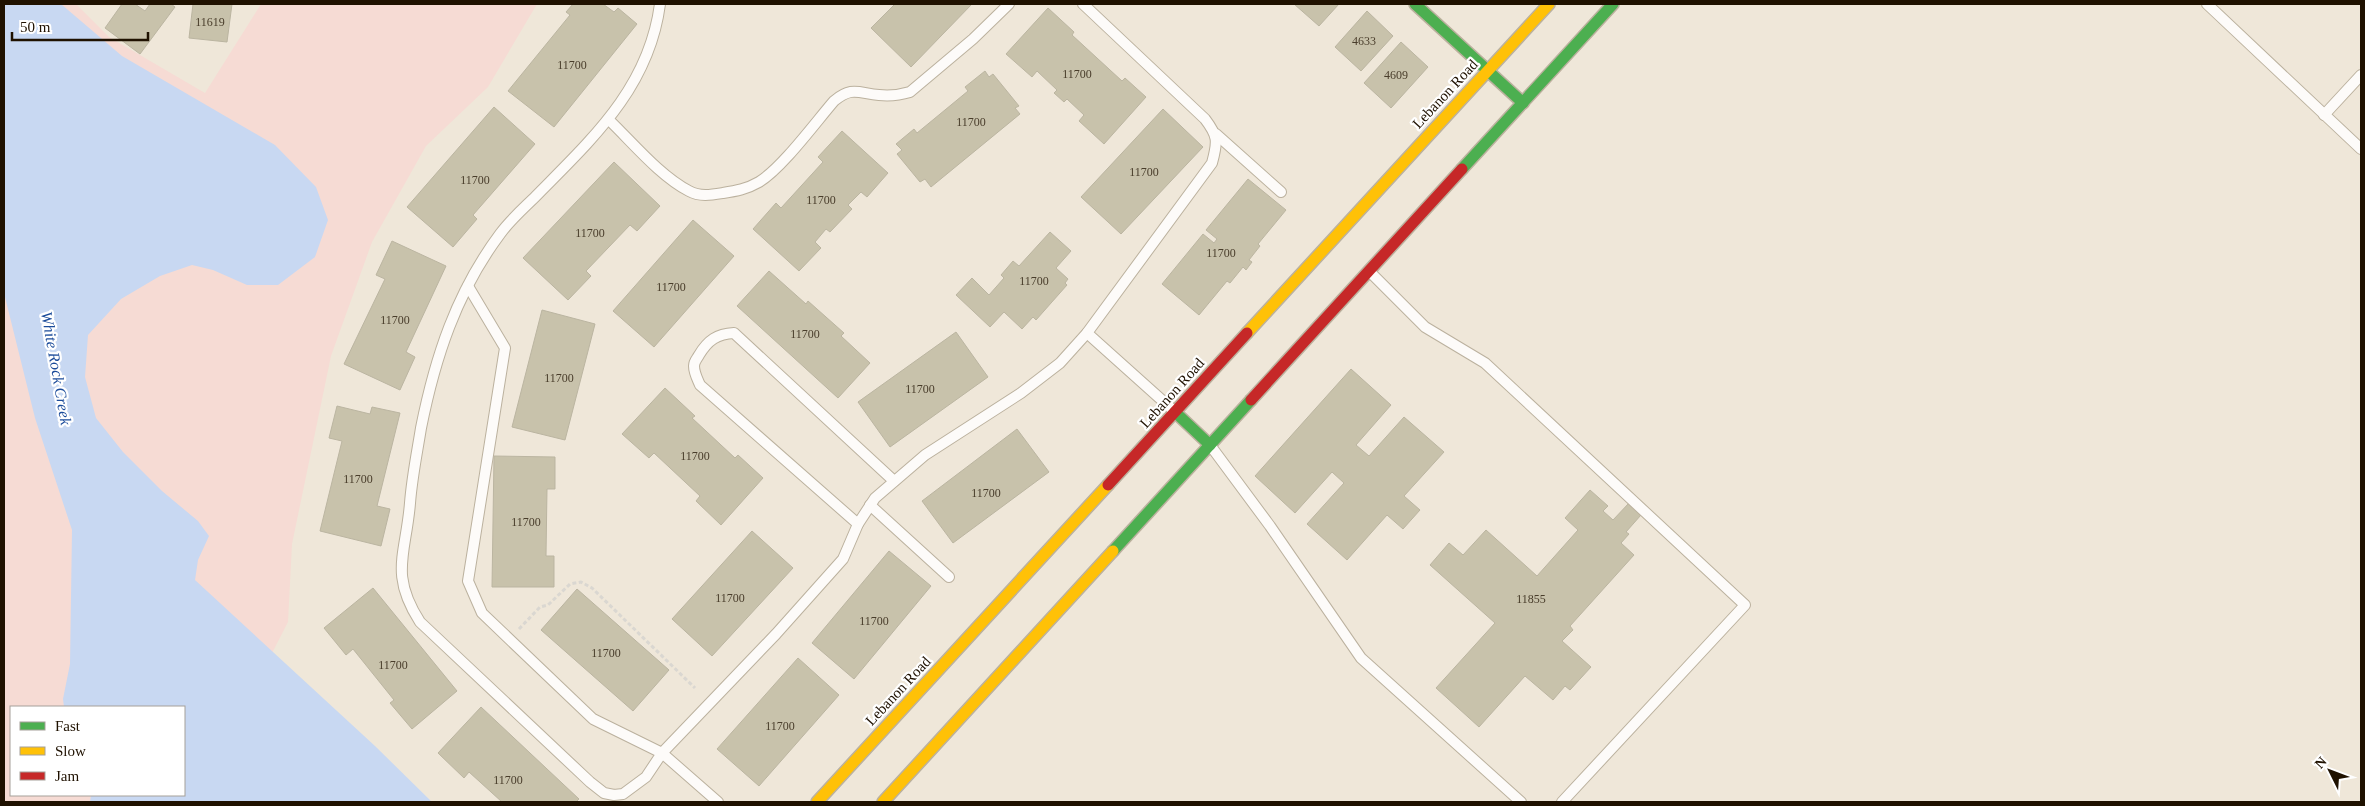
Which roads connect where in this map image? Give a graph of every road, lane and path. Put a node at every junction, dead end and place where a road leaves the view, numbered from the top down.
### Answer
1 (660, 4) edge
2 (1009, 4) edge
3 (1083, 4) edge
4 (1415, 4) edge
5 (1549, 4) edge
6 (1613, 4) edge
7 (2207, 4) edge
8 (1488, 70) junction
9 (2361, 75) edge
10 (1522, 103) junction
11 (2324, 115) junction
12 (609, 120) junction
13 (1216, 134) junction
14 (2361, 149) edge
15 (1281, 192) dead end
16 (1369, 271) junction
17 (468, 286) junction
18 (1087, 332) junction
19 (1175, 412) junction
20 (1210, 444) junction
21 (894, 481) junction
22 (870, 505) junction
23 (858, 524) junction
24 (949, 577) dead end
25 (509, 639) junction
26 (695, 688) dead end
27 (662, 753) junction
28 (718, 802) edge
29 (817, 802) edge
30 (883, 802) edge
31 (1521, 802) edge
32 (1562, 802) edge

1 - 12 lane
2 - 12 lane
3 - 13 lane
4 - 8 main road
5 - 8 main road, Lebanon Road
6 - 10 main road
7 - 11 lane
8 - 10 main road
8 - 19 main road, Lebanon Road
9 - 11 lane
10 - 16 main road
11 - 14 lane
12 - 17 lane
13 - 15 lane
13 - 18 lane
16 - 20 main road
16 - 32 lane
17 - 25 lane
17 - 27 lane
18 - 19 lane
18 - 21 lane
19 - 20 main road
19 - 29 main road, Lebanon Road
20 - 30 main road
20 - 31 lane
21 - 22 lane
21 - 23 lane
22 - 23 lane
22 - 24 lane
23 - 27 lane
25 - 26 path
25 - 27 lane
27 - 28 lane

